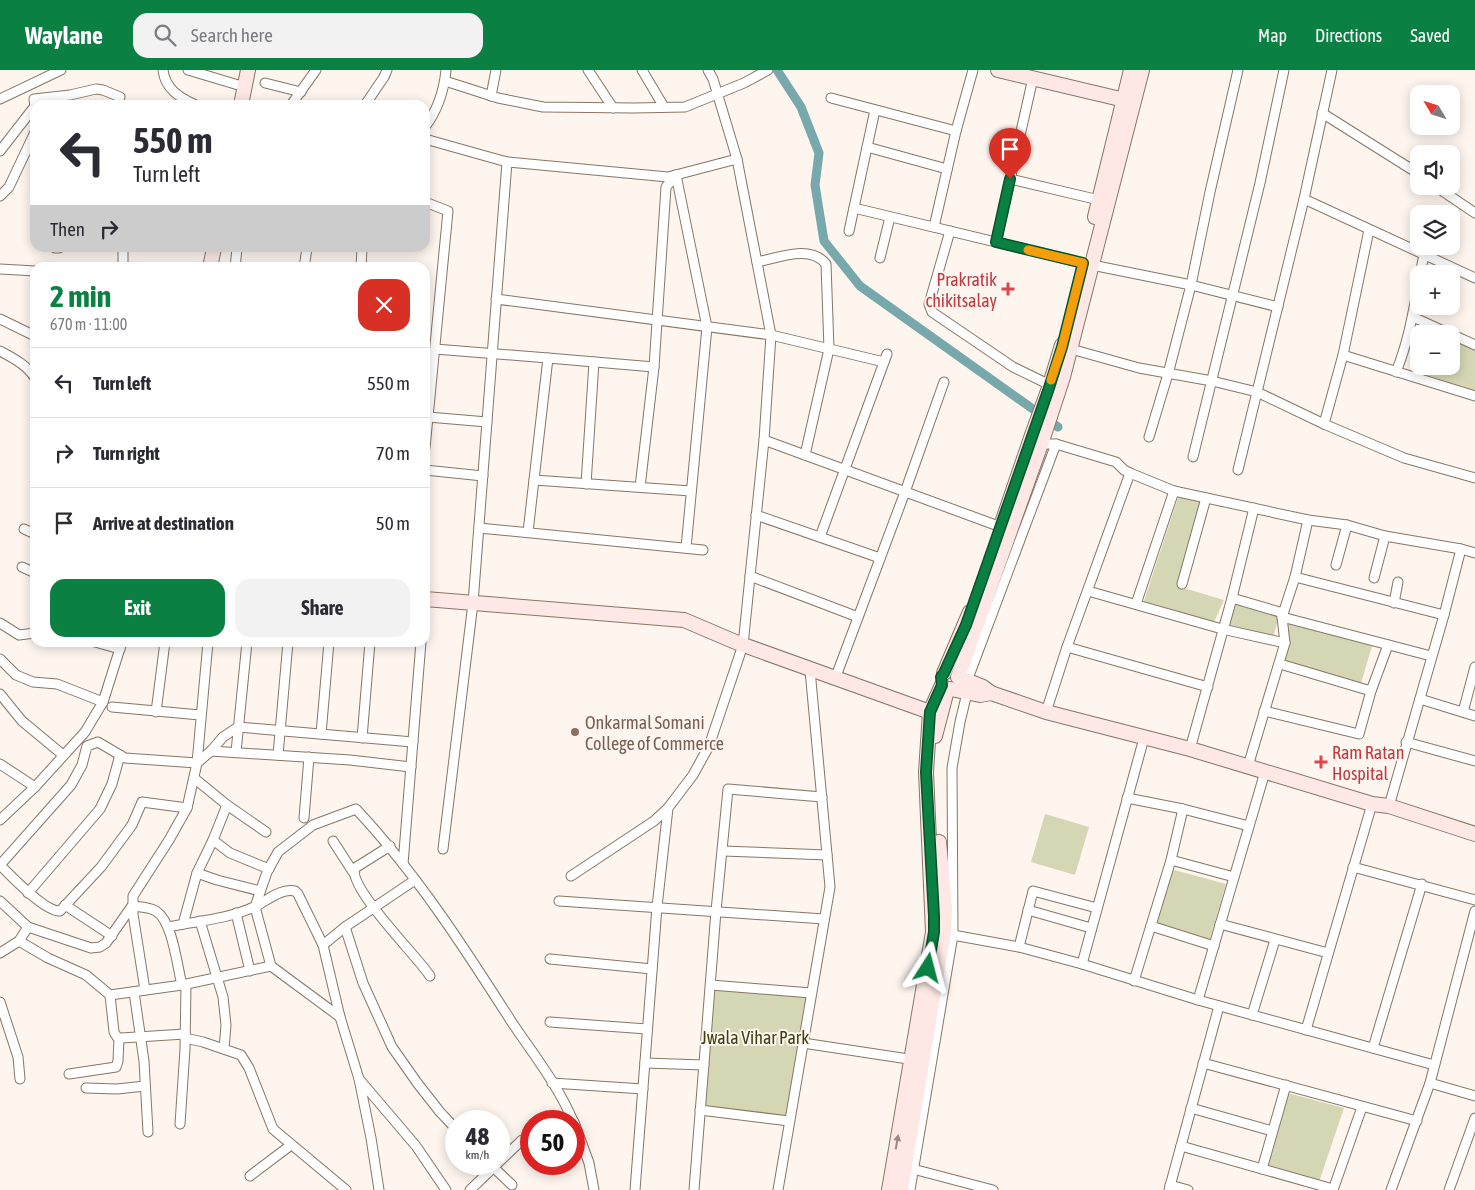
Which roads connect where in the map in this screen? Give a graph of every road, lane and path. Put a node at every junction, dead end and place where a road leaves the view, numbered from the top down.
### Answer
1 (61, 70) edge
2 (163, 70) edge
3 (248, 70) edge
4 (316, 70) edge
5 (386, 70) edge
6 (446, 70) edge
7 (496, 70) edge
8 (588, 70) edge
9 (642, 70) edge
10 (708, 70) edge
11 (973, 70) edge
12 (998, 70) edge
13 (1130, 70) edge
14 (1142, 70) edge
15 (1238, 70) edge
16 (1284, 70) edge
17 (1332, 70) edge
18 (193, 71) edge
19 (767, 71) edge
20 (1033, 78) junction
21 (445, 81) junction
22 (265, 83) dead end
23 (245, 87) junction
24 (301, 92) junction
25 (718, 94) junction
26 (491, 96) junction
27 (831, 98) dead end
28 (0, 99) edge
29 (34, 100) edge
30 (119, 100) edge
31 (184, 100) edge
32 (242, 100) edge
33 (295, 100) edge
34 (368, 100) edge
35 (1129, 101) junction
36 (664, 107) junction
37 (613, 108) junction
38 (875, 110) junction
39 (30, 112) edge
40 (1322, 113) junction
41 (430, 118) edge
42 (956, 131) junction
43 (430, 140) edge
44 (30, 143) edge
45 (867, 147) junction
46 (0, 151) edge
47 (737, 159) junction
48 (507, 162) junction
49 (1410, 168) edge
50 (948, 169) junction
51 (676, 175) junction
52 (1010, 179) junction
53 (1449, 195) edge
54 (0, 196) edge
55 (1304, 199) junction
56 (1099, 200) junction
57 (430, 204) edge
58 (854, 208) junction
59 (1475, 213) edge
60 (890, 216) junction
61 (934, 227) junction
62 (1369, 230) junction
63 (849, 231) dead end
64 (950, 231) junction
65 (996, 242) junction
66 (1410, 249) edge
67 (1424, 255) joint
68 (880, 258) dead end
69 (757, 262) junction
70 (1088, 264) junction
71 (1422, 265) edge
72 (0, 269) edge
73 (30, 272) edge
74 (1475, 278) edge
75 (1191, 285) junction
76 (1233, 295) junction
77 (496, 299) junction
78 (1278, 308) junction
79 (1413, 316) joint
80 (0, 319) edge
81 (657, 320) junction
82 (1432, 325) edge
83 (707, 326) junction
84 (30, 334) edge
85 (770, 335) junction
86 (1460, 338) edge
87 (1475, 345) edge
88 (435, 349) junction
89 (829, 349) junction
90 (1070, 349) junction
91 (0, 351) edge
92 (492, 354) junction
93 (1343, 355) junction
94 (548, 358) junction
95 (594, 362) junction
96 (654, 367) junction
97 (30, 370) edge
98 (1396, 372) junction
99 (1168, 374) junction
100 (1212, 381) junction
101 (944, 382) dead end
102 (1052, 389) junction
103 (1257, 392) junction
104 (1475, 396) edge
105 (430, 398) edge
106 (430, 417) edge
107 (487, 422) junction
108 (1324, 424) junction
109 (1149, 437) dead end
110 (1038, 439) junction
111 (764, 440) junction
112 (1056, 444) junction
113 (805, 455) junction
114 (1194, 457) dead end
115 (845, 470) junction
116 (1238, 470) dead end
117 (430, 471) edge
118 (1130, 473) junction
119 (483, 476) junction
120 (1475, 478) edge
121 (534, 480) junction
122 (586, 484) junction
123 (640, 487) junction
124 (691, 491) junction
125 (1174, 491) junction
126 (905, 492) junction
127 (1206, 498) junction
128 (1254, 508) junction
129 (756, 515) junction
130 (1308, 520) junction
131 (1347, 525) junction
132 (1001, 527) junction
133 (479, 528) junction
134 (24, 529) dead end
135 (30, 532) edge
136 (528, 532) junction
137 (1385, 536) junction
138 (820, 537) junction
139 (686, 548) junction
140 (1461, 548) junction
141 (703, 550) dead end
142 (1475, 553) edge
143 (880, 558) junction
144 (1336, 565) dead end
145 (22, 568) dead end
146 (30, 571) edge
147 (750, 576) junction
148 (1294, 577) junction
149 (1374, 578) dead end
150 (1398, 582) dead end
151 (1182, 584) dead end
152 (994, 590) junction
153 (1088, 591) junction
154 (1232, 598) junction
155 (430, 600) edge
156 (473, 603) junction
157 (1394, 603) junction
158 (1136, 604) junction
159 (1283, 615) junction
160 (1444, 615) junction
161 (858, 617) junction
162 (0, 623) edge
163 (1222, 629) junction
164 (30, 634) edge
165 (1285, 643) junction
166 (743, 644) junction
167 (1388, 645) junction
168 (121, 647) edge
169 (164, 647) edge
170 (207, 647) edge
171 (246, 647) edge
172 (288, 647) edge
173 (329, 647) edge
174 (370, 647) edge
175 (422, 647) edge
176 (1067, 647) junction
177 (1431, 656) junction
178 (0, 659) edge
179 (1280, 664) junction
180 (1475, 667) edge
181 (810, 670) junction
182 (835, 678) junction
183 (954, 684) junction
184 (1208, 687) junction
185 (1371, 691) junction
186 (0, 694) edge
187 (1420, 699) junction
188 (103, 702) junction
189 (112, 707) dead end
190 (1264, 711) junction
191 (156, 712) junction
192 (930, 712) junction
193 (1046, 712) junction
194 (1463, 712) junction
195 (200, 715) junction
196 (1475, 716) edge
197 (238, 727) junction
198 (280, 730) junction
199 (321, 734) junction
200 (362, 738) junction
201 (1144, 738) junction
202 (413, 742) junction
203 (1406, 742) junction
204 (1190, 750) junction
205 (211, 751) junction
206 (236, 752) junction
207 (64, 755) junction
208 (120, 755) junction
209 (278, 755) junction
210 (309, 757) junction
211 (1475, 761) edge
212 (197, 763) junction
213 (0, 764) edge
214 (1248, 766) junction
215 (411, 767) junction
216 (1266, 772) junction
217 (194, 778) junction
218 (35, 787) junction
219 (822, 797) junction
220 (1127, 798) junction
221 (1372, 804) junction
222 (227, 805) junction
223 (1389, 806) junction
224 (187, 808) junction
225 (668, 808) junction
226 (1183, 808) junction
227 (304, 818) dead end
228 (0, 820) edge
229 (1249, 826) junction
230 (266, 832) dead end
231 (1475, 834) edge
232 (213, 840) junction
233 (333, 841) dead end
234 (390, 846) junction
235 (443, 849) dead end
236 (723, 851) junction
237 (827, 855) junction
238 (1171, 860) junction
239 (403, 864) junction
240 (1353, 867) junction
241 (269, 869) junction
242 (353, 872) junction
243 (197, 873) junction
244 (571, 876) dead end
245 (1234, 877) junction
246 (415, 880) junction
247 (1422, 884) junction
248 (260, 891) junction
249 (28, 892) junction
250 (1475, 900) edge
251 (0, 901) edge
252 (133, 901) junction
253 (560, 901) dead end
254 (65, 905) junction
255 (657, 906) junction
256 (255, 907) junction
257 (374, 908) junction
258 (1097, 908) junction
259 (1028, 910) junction
260 (716, 911) junction
261 (1475, 912) edge
262 (236, 913) junction
263 (824, 919) junction
264 (200, 921) junction
265 (183, 924) junction
266 (1220, 924) junction
267 (168, 926) junction
268 (1151, 926) junction
269 (28, 927) junction
270 (344, 927) junction
271 (1092, 928) junction
272 (943, 931) junction
273 (112, 936) junction
274 (1275, 940) junction
275 (19, 941) junction
276 (323, 945) junction
277 (1214, 946) junction
278 (1019, 947) junction
279 (0, 953) edge
280 (1328, 953) junction
281 (550, 959) dead end
282 (1082, 964) junction
283 (270, 966) junction
284 (652, 969) junction
285 (250, 971) junction
286 (430, 976) dead end
287 (218, 978) junction
288 (1134, 981) junction
289 (184, 985) junction
290 (711, 985) junction
291 (145, 990) junction
292 (134, 992) junction
293 (812, 993) junction
294 (110, 995) junction
295 (1198, 1000) junction
296 (0, 1002) edge
297 (1220, 1006) junction
298 (1252, 1015) junction
299 (340, 1017) junction
300 (550, 1022) dead end
301 (648, 1029) junction
302 (1306, 1030) junction
303 (185, 1036) junction
304 (141, 1037) junction
305 (119, 1038) junction
306 (803, 1043) junction
307 (1373, 1048) junction
308 (224, 1049) junction
309 (917, 1061) junction
310 (645, 1063) junction
311 (1204, 1063) junction
312 (704, 1065) junction
313 (1434, 1065) junction
314 (69, 1074) dead end
315 (20, 1079) dead end
316 (359, 1079) junction
317 (556, 1083) junction
318 (1430, 1083) junction
319 (1286, 1085) junction
320 (145, 1086) junction
321 (86, 1088) dead end
322 (643, 1089) junction
323 (1475, 1096) edge
324 (1362, 1107) junction
325 (1191, 1108) junction
326 (568, 1110) edge
327 (700, 1110) junction
328 (445, 1117) edge
329 (1475, 1118) edge
330 (790, 1121) junction
331 (1416, 1121) junction
332 (180, 1124) dead end
333 (1272, 1131) junction
334 (148, 1132) dead end
335 (520, 1142) edge
336 (291, 1145) junction
337 (1182, 1146) junction
338 (510, 1151) edge
339 (585, 1152) edge
340 (910, 1168) junction
341 (1262, 1168) junction
342 (484, 1175) edge
343 (504, 1175) edge
344 (250, 1176) dead end
345 (512, 1185) dead end
346 (1170, 1187) edge
347 (978, 1188) edge
348 (346, 1190) edge
349 (380, 1190) edge
350 (446, 1190) edge
351 (470, 1190) edge
352 (594, 1190) edge
353 (636, 1190) edge
354 (694, 1190) edge
355 (778, 1190) edge
356 (889, 1190) edge
357 (901, 1190) edge
358 (910, 1190) edge
359 (993, 1190) edge
360 (1188, 1190) edge
361 (1333, 1190) edge
362 (1391, 1190) edge
363 (1450, 1190) edge

1 - 28 street
2 - 31 street
3 - 23 main road
4 - 24 street
5 - 34 street
6 - 21 street
7 - 26 street
8 - 37 street
9 - 36 street
10 - 25 street
11 - 42 street
12 - 20 main road
13 - 35 main road
14 - 35 main road
15 - 75 street
16 - 76 street
17 - 40 street
18 - 23 street
19 - 25 street
20 - 35 main road
20 - 52 street
21 - 26 street
21 - 41 street
22 - 24 street
23 - 32 main road
24 - 33 street
25 - 36 street
25 - 47 street
26 - 37 street
27 - 38 street
29 - 30 street
35 - 56 main road
35 - 70 main road
36 - 37 street
38 - 42 street
38 - 45 street
39 - 46 street
40 - 49 street
40 - 55 street
42 - 50 street
43 - 48 street
44 - 54 street
45 - 50 street
45 - 58 street
47 - 51 street
47 - 69 street
48 - 51 street
48 - 77 street
50 - 61 street
51 - 81 street
51 - 83 street
52 - 56 street
52 - 65 street
53 - 59 street
55 - 62 street
55 - 78 street
56 - 70 main road
57 - 88 street
58 - 60 street
58 - 63 street
60 - 61 street
60 - 68 street
61 - 64 street
62 - 66 street
62 - 93 street
64 - 65 street
64 - 102 street
65 - 70 street
67 - 71 street
67 - 74 street
69 - 85 street
69 - 89 street
70 - 75 street
70 - 90 main road
70 - 102 main road
72 - 73 street
75 - 76 street
75 - 99 street
76 - 78 street
76 - 100 street
77 - 81 street
77 - 92 street
78 - 103 street
79 - 82 street
79 - 98 street
80 - 84 street
81 - 83 street
81 - 96 street
83 - 85 street
83 - 124 street
85 - 89 street
85 - 111 street
86 - 87 street
88 - 92 street
88 - 105 street
89 - 113 street
89 - 115 street
90 - 99 street
90 - 102 main road
91 - 97 street
92 - 94 street
92 - 107 street
93 - 98 street
93 - 108 street
94 - 95 street
94 - 121 street
95 - 96 street
95 - 122 street
96 - 123 street
98 - 104 street
99 - 100 street
99 - 109 street
100 - 103 street
100 - 114 street
101 - 126 street
102 - 110 main road
103 - 108 street
103 - 116 street
106 - 107 street
107 - 119 street
108 - 120 street
110 - 112 street
110 - 132 main road
110 - 152 main road
111 - 113 street
111 - 129 street
112 - 118 street
112 - 152 street
113 - 115 street
115 - 126 street
115 - 138 street
117 - 119 street
118 - 125 street
118 - 153 street
119 - 133 street
121 - 122 street
121 - 136 street
122 - 123 street
123 - 124 street
124 - 139 street
125 - 127 street
125 - 158 street
126 - 132 street
126 - 143 street
127 - 128 street
127 - 151 street
128 - 130 street
128 - 154 street
129 - 138 street
129 - 147 street
130 - 131 street
130 - 148 street
131 - 137 street
131 - 144 street
132 - 183 main road
133 - 136 street
133 - 156 street
134 - 135 street
136 - 139 street
137 - 140 street
137 - 149 street
138 - 143 street
139 - 141 street
140 - 142 street
140 - 160 street
143 - 161 street
145 - 146 street
147 - 161 street
147 - 166 street
148 - 157 street
148 - 159 street
150 - 157 street
152 - 183 main road
153 - 158 street
153 - 176 street
154 - 159 street
154 - 163 street
155 - 156 main road
156 - 166 main road
156 - 235 street
157 - 160 street
158 - 163 street
159 - 165 street
159 - 167 street
160 - 177 street
161 - 182 street
162 - 164 street
163 - 165 street
163 - 184 street
165 - 179 street
166 - 181 main road
166 - 225 street
167 - 177 street
167 - 185 street
168 - 188 street
169 - 191 street
170 - 195 street
171 - 197 street
172 - 198 street
173 - 199 street
174 - 200 street
175 - 202 street
176 - 184 street
176 - 193 street
177 - 187 street
178 - 188 street
179 - 185 street
179 - 190 street
180 - 194 street
181 - 182 main road
181 - 219 street
182 - 192 main road
183 - 192 main road
183 - 193 main road
183 - 272 street
183 - 272 main road
184 - 204 street
185 - 190 street
186 - 207 street
187 - 194 street
187 - 203 street
188 - 207 street
189 - 191 street
190 - 214 street
191 - 195 street
192 - 272 main road
193 - 201 main road
194 - 196 street
195 - 212 street
197 - 198 street
197 - 205 street
197 - 206 street
198 - 199 street
198 - 209 street
199 - 200 street
200 - 202 street
201 - 204 main road
201 - 220 street
202 - 215 street
203 - 211 street
203 - 223 street
204 - 214 main road
205 - 206 street
205 - 212 street
206 - 209 street
207 - 218 street
208 - 212 street
208 - 249 street
208 - 249 street
209 - 210 street
210 - 215 street
210 - 227 street
212 - 217 street
213 - 218 street
214 - 216 main road
215 - 239 street
216 - 221 main road
216 - 229 street
217 - 222 street
217 - 224 street
218 - 228 street
219 - 236 street
219 - 237 street
220 - 226 street
220 - 258 street
221 - 223 main road
221 - 240 street
222 - 230 street
222 - 232 street
223 - 231 main road
224 - 252 street
224 - 254 street
225 - 244 street
225 - 255 street
226 - 229 street
226 - 238 street
229 - 245 street
232 - 241 street
232 - 243 street
233 - 242 street
234 - 239 street
234 - 241 street
234 - 242 street
236 - 237 street
236 - 260 street
237 - 263 street
238 - 245 street
238 - 268 street
239 - 246 street
240 - 247 street
240 - 280 street
241 - 248 street
242 - 257 street
243 - 248 street
243 - 265 street
245 - 266 street
246 - 257 street
246 - 317 street
247 - 250 street
247 - 307 street
248 - 256 street
249 - 254 street
251 - 269 street
252 - 267 street
252 - 273 street
252 - 291 street
253 - 255 street
254 - 273 street
255 - 260 street
255 - 284 street
256 - 262 street
256 - 276 street
256 - 283 street
257 - 270 street
257 - 286 street
258 - 259 street
258 - 271 street
259 - 271 street
259 - 278 street
260 - 263 street
260 - 290 street
261 - 313 street
262 - 264 street
262 - 285 street
263 - 293 street
264 - 265 street
264 - 287 street
265 - 267 street
266 - 274 street
266 - 277 street
267 - 289 street
268 - 277 street
268 - 288 street
269 - 273 street
269 - 275 street
270 - 276 street
270 - 328 street
271 - 282 street
272 - 278 street
272 - 309 main road
272 - 340 street
274 - 280 street
274 - 298 street
275 - 279 street
275 - 294 street
276 - 299 street
277 - 295 street
278 - 282 street
280 - 302 street
281 - 284 street
282 - 288 street
283 - 285 street
283 - 299 street
284 - 301 street
285 - 287 street
287 - 289 street
287 - 308 street
288 - 295 street
289 - 291 street
289 - 303 street
290 - 293 street
290 - 312 street
291 - 292 street
292 - 294 street
292 - 304 street
293 - 306 street
294 - 305 street
295 - 297 street
296 - 315 street
297 - 298 street
297 - 311 street
298 - 302 street
299 - 316 street
300 - 301 street
301 - 310 street
302 - 307 street
303 - 304 street
303 - 308 street
303 - 332 street
304 - 305 street
304 - 320 street
305 - 314 street
306 - 309 street
306 - 330 street
307 - 313 street
308 - 336 street
309 - 340 main road
356 -> 309 main road
310 - 312 street
310 - 322 street
311 - 319 street
311 - 325 street
312 - 327 street
313 - 318 street
316 - 349 street
316 - 350 street
317 - 322 street
317 - 326 street
318 - 323 street
318 - 331 street
319 - 324 street
319 - 333 street
320 - 321 street
320 - 334 street
322 - 353 street
324 - 331 street
324 - 361 street
325 - 333 street
325 - 337 street
327 - 330 street
327 - 354 street
329 - 363 street
330 - 355 street
331 - 362 street
333 - 341 street
335 - 338 street
336 - 344 street
336 - 348 street
337 - 341 street
337 - 346 street
339 - 352 street
340 - 347 street
340 - 357 main road
340 - 358 street
341 - 361 street
342 - 351 street
343 - 345 street
346 - 360 street
347 - 359 street

